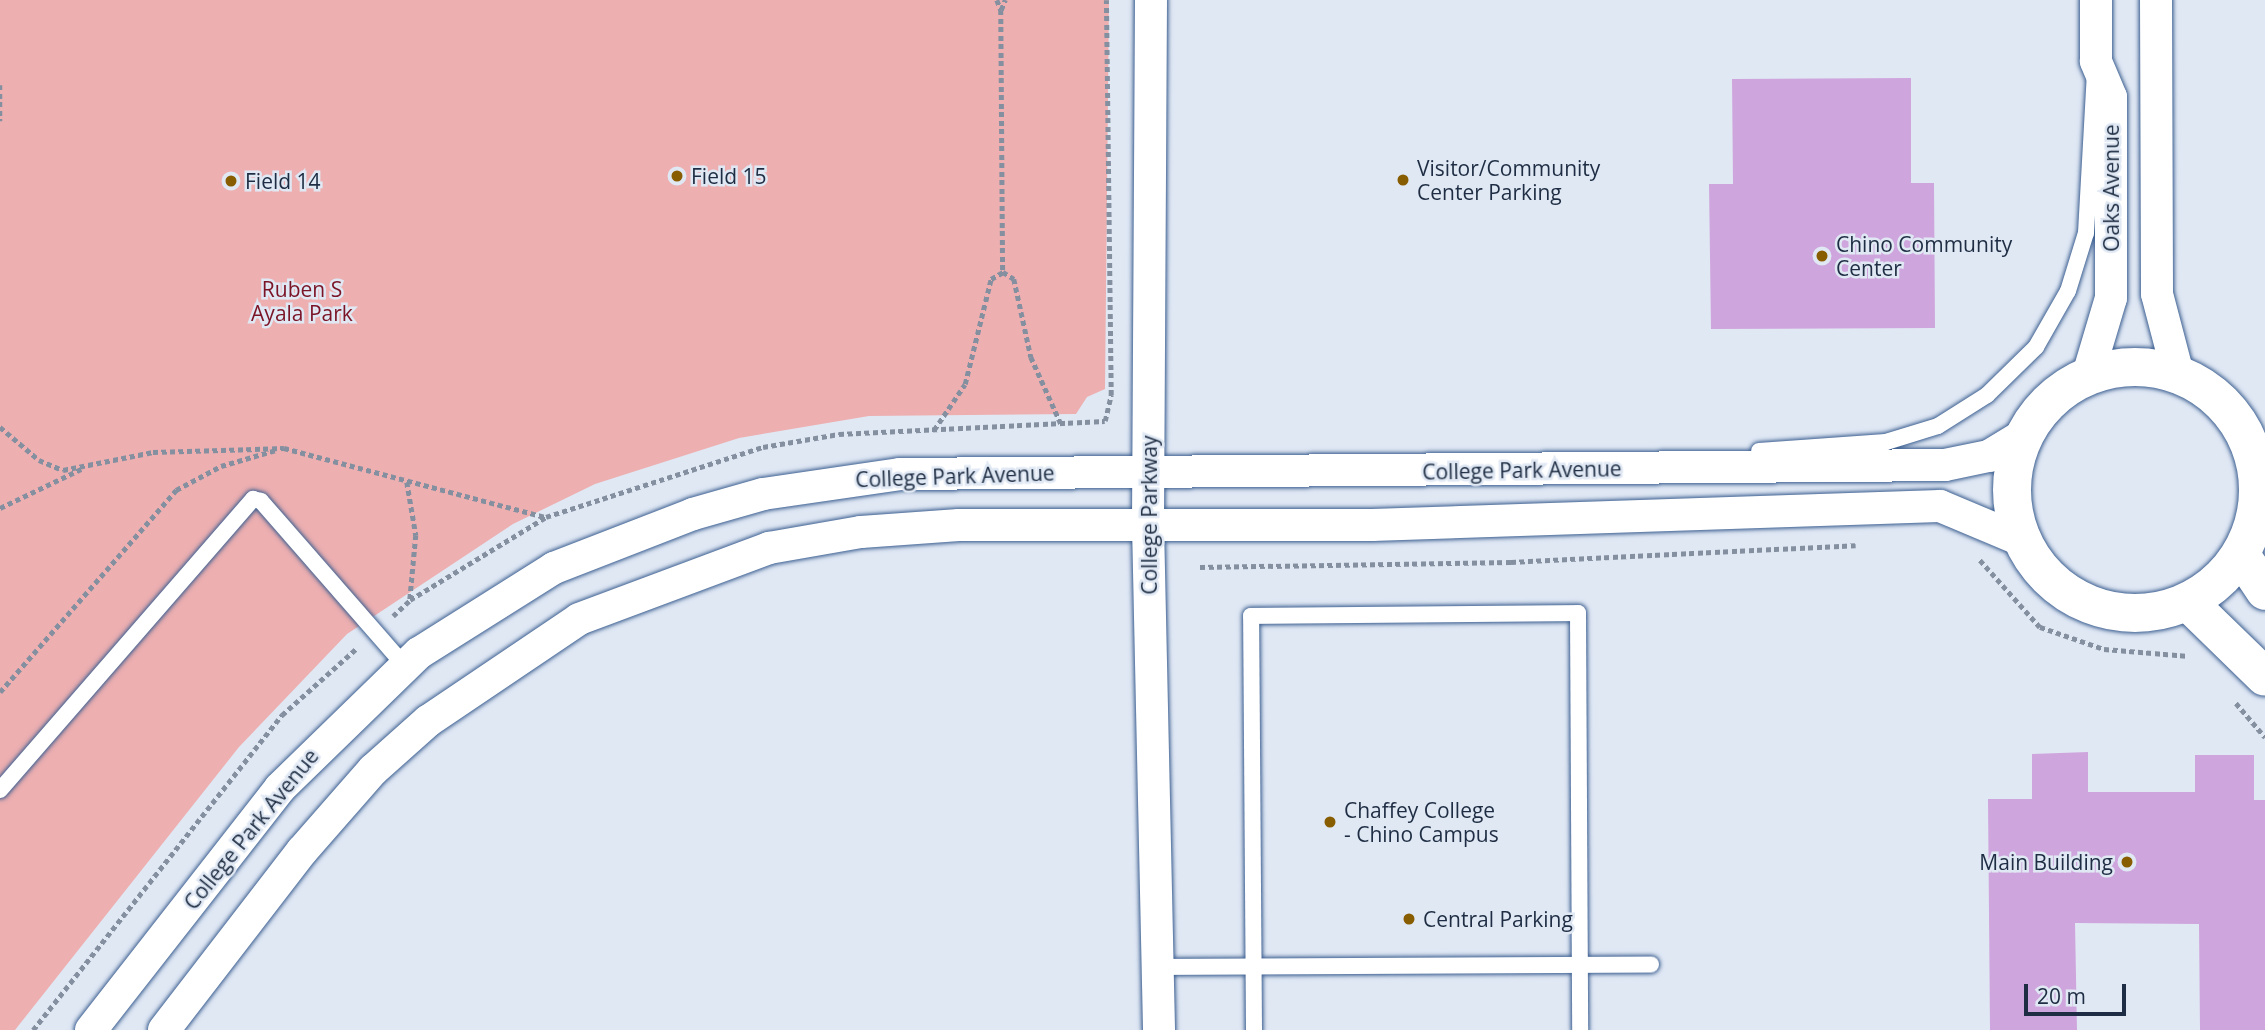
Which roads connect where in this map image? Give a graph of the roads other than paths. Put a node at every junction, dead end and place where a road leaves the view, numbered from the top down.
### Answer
1 (1151, 0) edge
2 (2096, 0) edge
3 (2156, 0) edge
4 (2096, 61) junction
5 (2178, 374) junction
6 (2088, 375) junction
7 (2025, 434) junction
8 (1639, 469) junction
9 (1148, 473) junction
10 (1148, 526) junction
11 (2021, 540) junction
12 (2241, 555) junction
13 (2265, 591) edge
14 (2188, 602) junction
15 (405, 666) junction
16 (2265, 677) edge
17 (0, 790) edge
18 (1580, 964) junction
19 (1651, 964) dead end
20 (1158, 967) junction
21 (1254, 967) junction
22 (91, 1030) edge
23 (164, 1030) edge
24 (1159, 1030) edge
25 (1254, 1030) edge
26 (1580, 1030) edge

1 - 9 street, College Parkway
2 - 4 street, Oaks Avenue
3 - 5 street
4 - 6 street, Oaks Avenue
4 - 8 lane
5 - 6 street
5 - 12 street
6 - 7 street
7 - 8 street, College Park Avenue
7 - 11 street
8 - 9 street, College Park Avenue
9 - 10 street, College Parkway
9 - 15 street, College Park Avenue
10 - 11 street
10 - 20 street, College Parkway
10 - 23 street
11 - 14 street
12 - 13 street
12 - 14 street
14 - 16 street
15 - 17 lane
15 - 22 street, College Park Avenue
18 - 19 lane
18 - 21 lane
18 - 21 lane
18 - 26 lane
20 - 21 lane
20 - 24 street, College Parkway
21 - 25 lane

